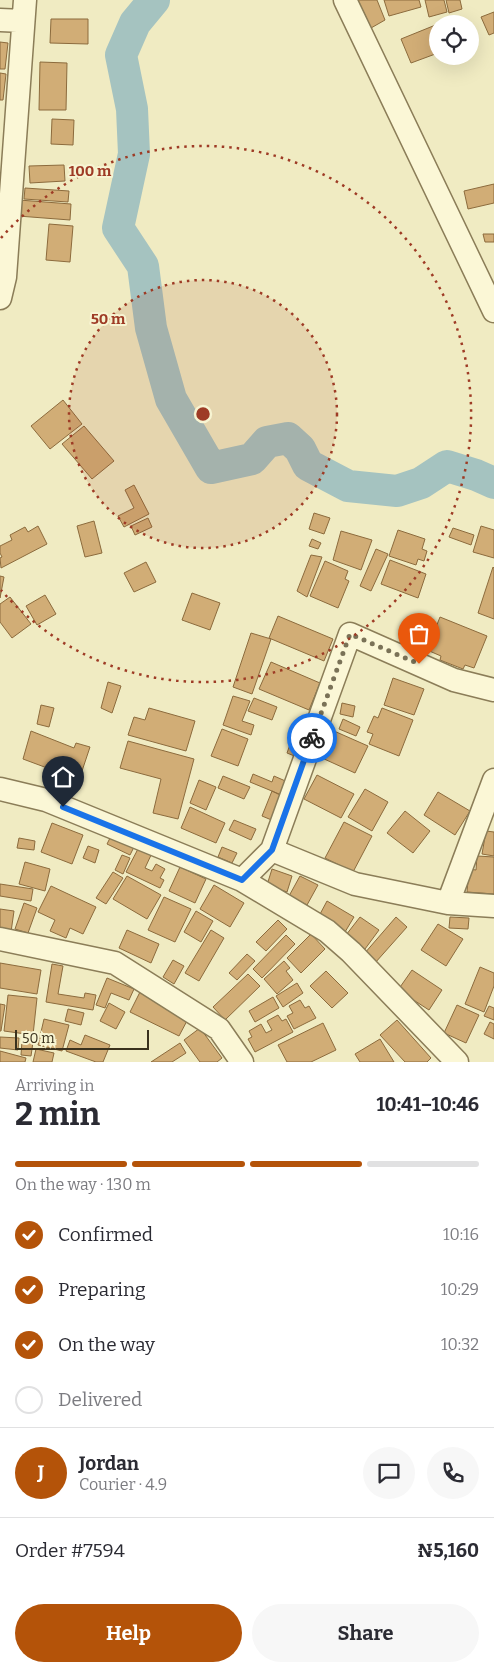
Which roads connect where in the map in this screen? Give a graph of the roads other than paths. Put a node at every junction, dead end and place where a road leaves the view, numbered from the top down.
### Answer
1 (345, 0) edge
2 (24, 11) edge
3 (0, 20) edge
4 (0, 298) edge
5 (494, 311) edge
6 (494, 690) edge
7 (494, 780) edge
8 (0, 789) edge
9 (272, 850) junction
10 (242, 880) junction
11 (448, 903) junction
12 (494, 906) edge
13 (0, 939) edge
14 (242, 1062) edge
15 (457, 1062) edge

1 - 5 street
2 - 3 street
2 - 4 street
6 - 9 street
7 - 11 street
8 - 10 street
9 - 10 street
9 - 11 street
10 - 15 street
11 - 12 street
13 - 14 street

